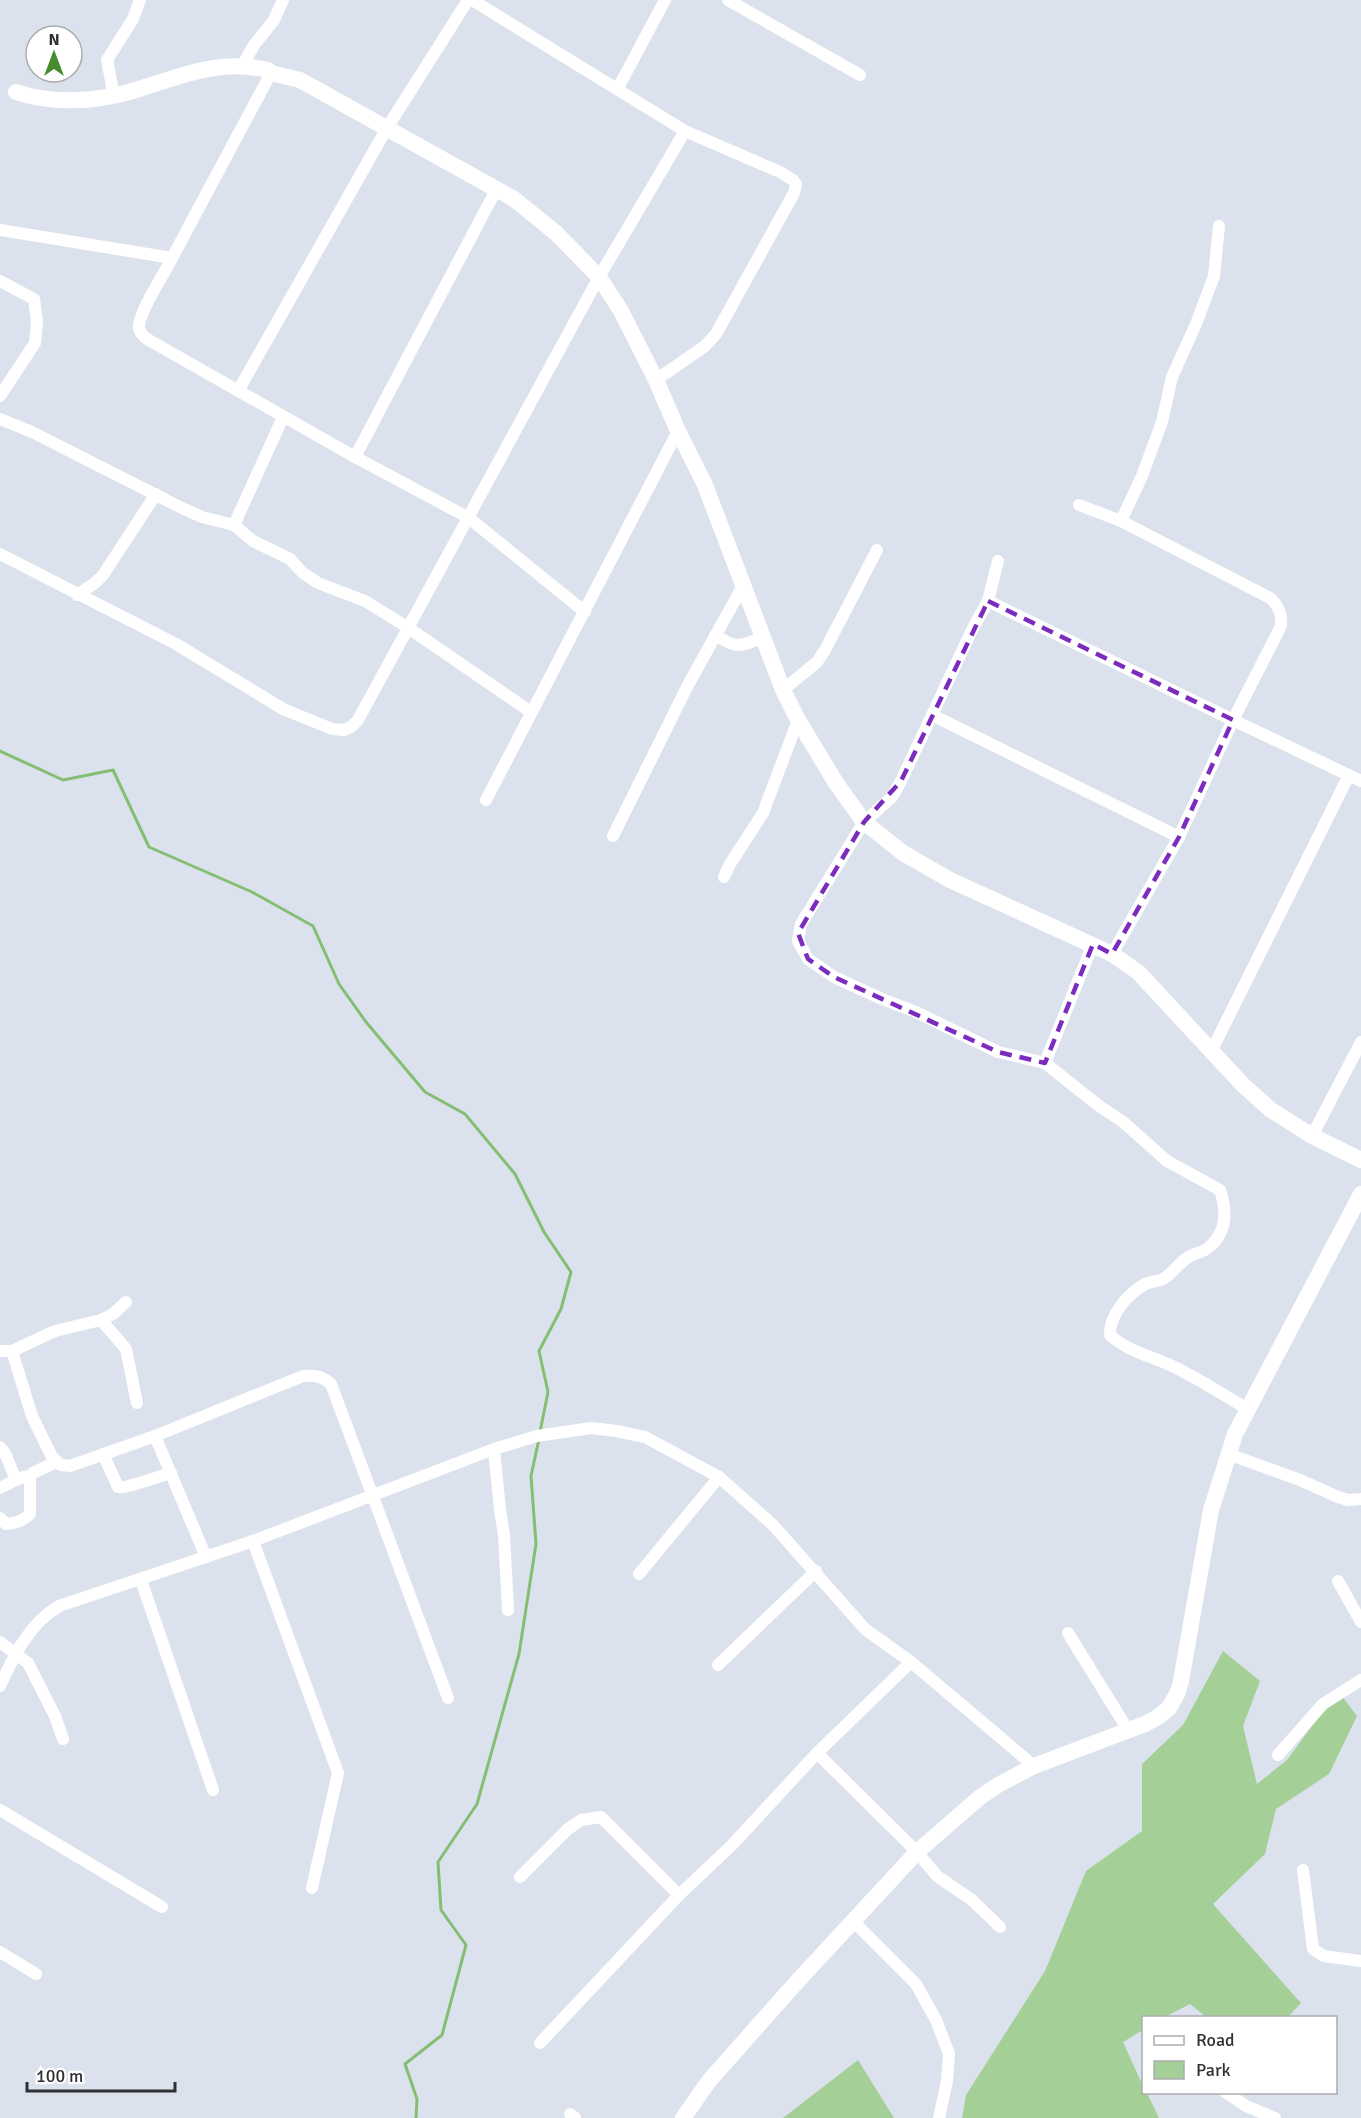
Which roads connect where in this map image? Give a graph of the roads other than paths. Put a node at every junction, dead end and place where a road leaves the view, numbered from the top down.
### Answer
1 (140, 0) edge
2 (282, 0) edge
3 (470, 0) edge
4 (665, 0) edge
5 (730, 1) edge
6 (241, 68) junction
7 (271, 73) junction
8 (860, 75) dead end
9 (618, 88) junction
10 (16, 92) dead end
11 (114, 96) junction
12 (387, 128) junction
13 (685, 131) junction
14 (496, 190) junction
15 (1219, 226) dead end
16 (0, 231) edge
17 (172, 258) junction
18 (599, 278) junction
19 (0, 281) edge
20 (656, 380) junction
21 (238, 391) junction
22 (0, 396) edge
23 (283, 417) junction
24 (0, 419) edge
25 (678, 431) junction
26 (355, 457) junction
27 (156, 494) junction
28 (1078, 505) dead end
29 (469, 518) junction
30 (1121, 521) junction
31 (234, 525) junction
32 (877, 550) dead end
33 (0, 554) edge
34 (998, 561) dead end
35 (743, 586) junction
36 (77, 595) junction
37 (988, 601) junction
38 (585, 612) junction
39 (407, 627) junction
40 (715, 635) junction
41 (763, 637) junction
42 (783, 690) junction
43 (531, 712) junction
44 (932, 715) junction
45 (798, 720) junction
46 (1233, 720) junction
47 (1349, 775) junction
48 (1361, 781) edge
49 (486, 800) dead end
50 (864, 822) junction
51 (613, 836) dead end
52 (1179, 837) junction
53 (724, 877) dead end
54 (1093, 944) junction
55 (1112, 954) junction
56 (1361, 1042) edge
57 (1212, 1050) junction
58 (1045, 1063) junction
59 (1312, 1136) junction
60 (1361, 1160) edge
61 (1361, 1194) edge
62 (126, 1302) dead end
63 (101, 1320) junction
64 (6, 1351) edge
65 (138, 1403) dead end
66 (1248, 1409) junction
67 (155, 1436) junction
68 (0, 1448) edge
69 (494, 1449) junction
70 (104, 1454) junction
71 (1228, 1454) junction
72 (56, 1462) junction
73 (171, 1473) junction
74 (30, 1476) junction
75 (718, 1477) junction
76 (16, 1479) junction
77 (0, 1488) edge
78 (371, 1494) junction
79 (1361, 1499) edge
80 (0, 1518) edge
81 (253, 1540) junction
82 (206, 1557) junction
83 (816, 1572) junction
84 (639, 1574) dead end
85 (141, 1580) junction
86 (1338, 1581) dead end
87 (508, 1611) dead end
88 (1361, 1622) edge
89 (1068, 1633) dead end
90 (0, 1641) edge
91 (15, 1653) junction
92 (910, 1662) junction
93 (718, 1665) dead end
94 (1361, 1680) edge
95 (0, 1686) edge
96 (448, 1698) dead end
97 (1128, 1730) junction
98 (63, 1740) dead end
99 (818, 1754) junction
100 (1278, 1755) dead end
101 (1034, 1766) junction
102 (213, 1790) dead end
103 (0, 1810) edge
104 (918, 1852) junction
105 (1303, 1870) dead end
106 (520, 1876) dead end
107 (312, 1888) dead end
108 (679, 1895) junction
109 (162, 1906) dead end
110 (854, 1921) junction
111 (1000, 1927) dead end
112 (0, 1952) edge
113 (1361, 1961) edge
114 (36, 1974) dead end
115 (540, 2043) dead end
116 (1228, 2094) edge
117 (683, 2118) edge
118 (939, 2118) edge
119 (1275, 2118) edge

1 - 11 street
2 - 6 street
3 - 9 street
3 - 12 street
4 - 9 street
5 - 8 street
6 - 7 street
6 - 11 street
7 - 12 street
7 - 17 street
9 - 13 street
10 - 11 street
12 - 14 street
12 - 21 street
13 - 18 street
13 - 20 street
14 - 18 street
14 - 26 street
15 - 30 street
16 - 17 street
17 - 21 street
18 - 20 street
18 - 29 street
19 - 22 street
20 - 25 street
21 - 23 street
23 - 26 street
23 - 31 street
24 - 27 street
25 - 35 street
25 - 38 street
26 - 29 street
27 - 31 street
27 - 36 street
28 - 30 street
29 - 38 street
29 - 39 street
30 - 46 street
31 - 39 street
32 - 42 street
33 - 36 street
34 - 37 street
35 - 40 street
35 - 41 street
36 - 39 street
37 - 44 street
37 - 46 street
38 - 43 street
39 - 43 street
40 - 41 street
40 - 51 street
41 - 42 street
42 - 45 street
43 - 49 street
44 - 50 street
44 - 52 street
45 - 50 street
45 - 53 street
46 - 47 street
46 - 52 street
47 - 48 street
47 - 57 street
50 - 54 street
50 - 58 street
52 - 55 street
54 - 55 street
54 - 58 street
55 - 57 street
56 - 59 street
57 - 59 street
58 - 66 street
59 - 60 street
61 - 66 street
62 - 63 street
63 - 64 street
63 - 65 street
64 - 72 street
66 - 71 street
67 - 70 street
67 - 73 street
67 - 78 street
68 - 76 street
69 - 75 street
69 - 78 street
69 - 87 street
70 - 72 street
70 - 73 street
71 - 79 street
71 - 97 street
72 - 74 street
73 - 82 street
74 - 76 street
74 - 80 street
75 - 83 street
75 - 84 street
76 - 77 street
78 - 81 street
78 - 96 street
81 - 82 street
81 - 107 street
82 - 85 street
83 - 92 street
83 - 93 street
85 - 91 street
85 - 102 street
86 - 88 street
89 - 97 street
90 - 91 street
91 - 95 street
91 - 98 street
92 - 99 street
92 - 101 street
94 - 100 street
97 - 101 street
99 - 104 street
99 - 108 street
101 - 104 street
103 - 109 street
104 - 110 street
104 - 111 street
105 - 113 street
106 - 108 street
108 - 115 street
110 - 117 street
110 - 118 street
112 - 114 street
116 - 119 street

